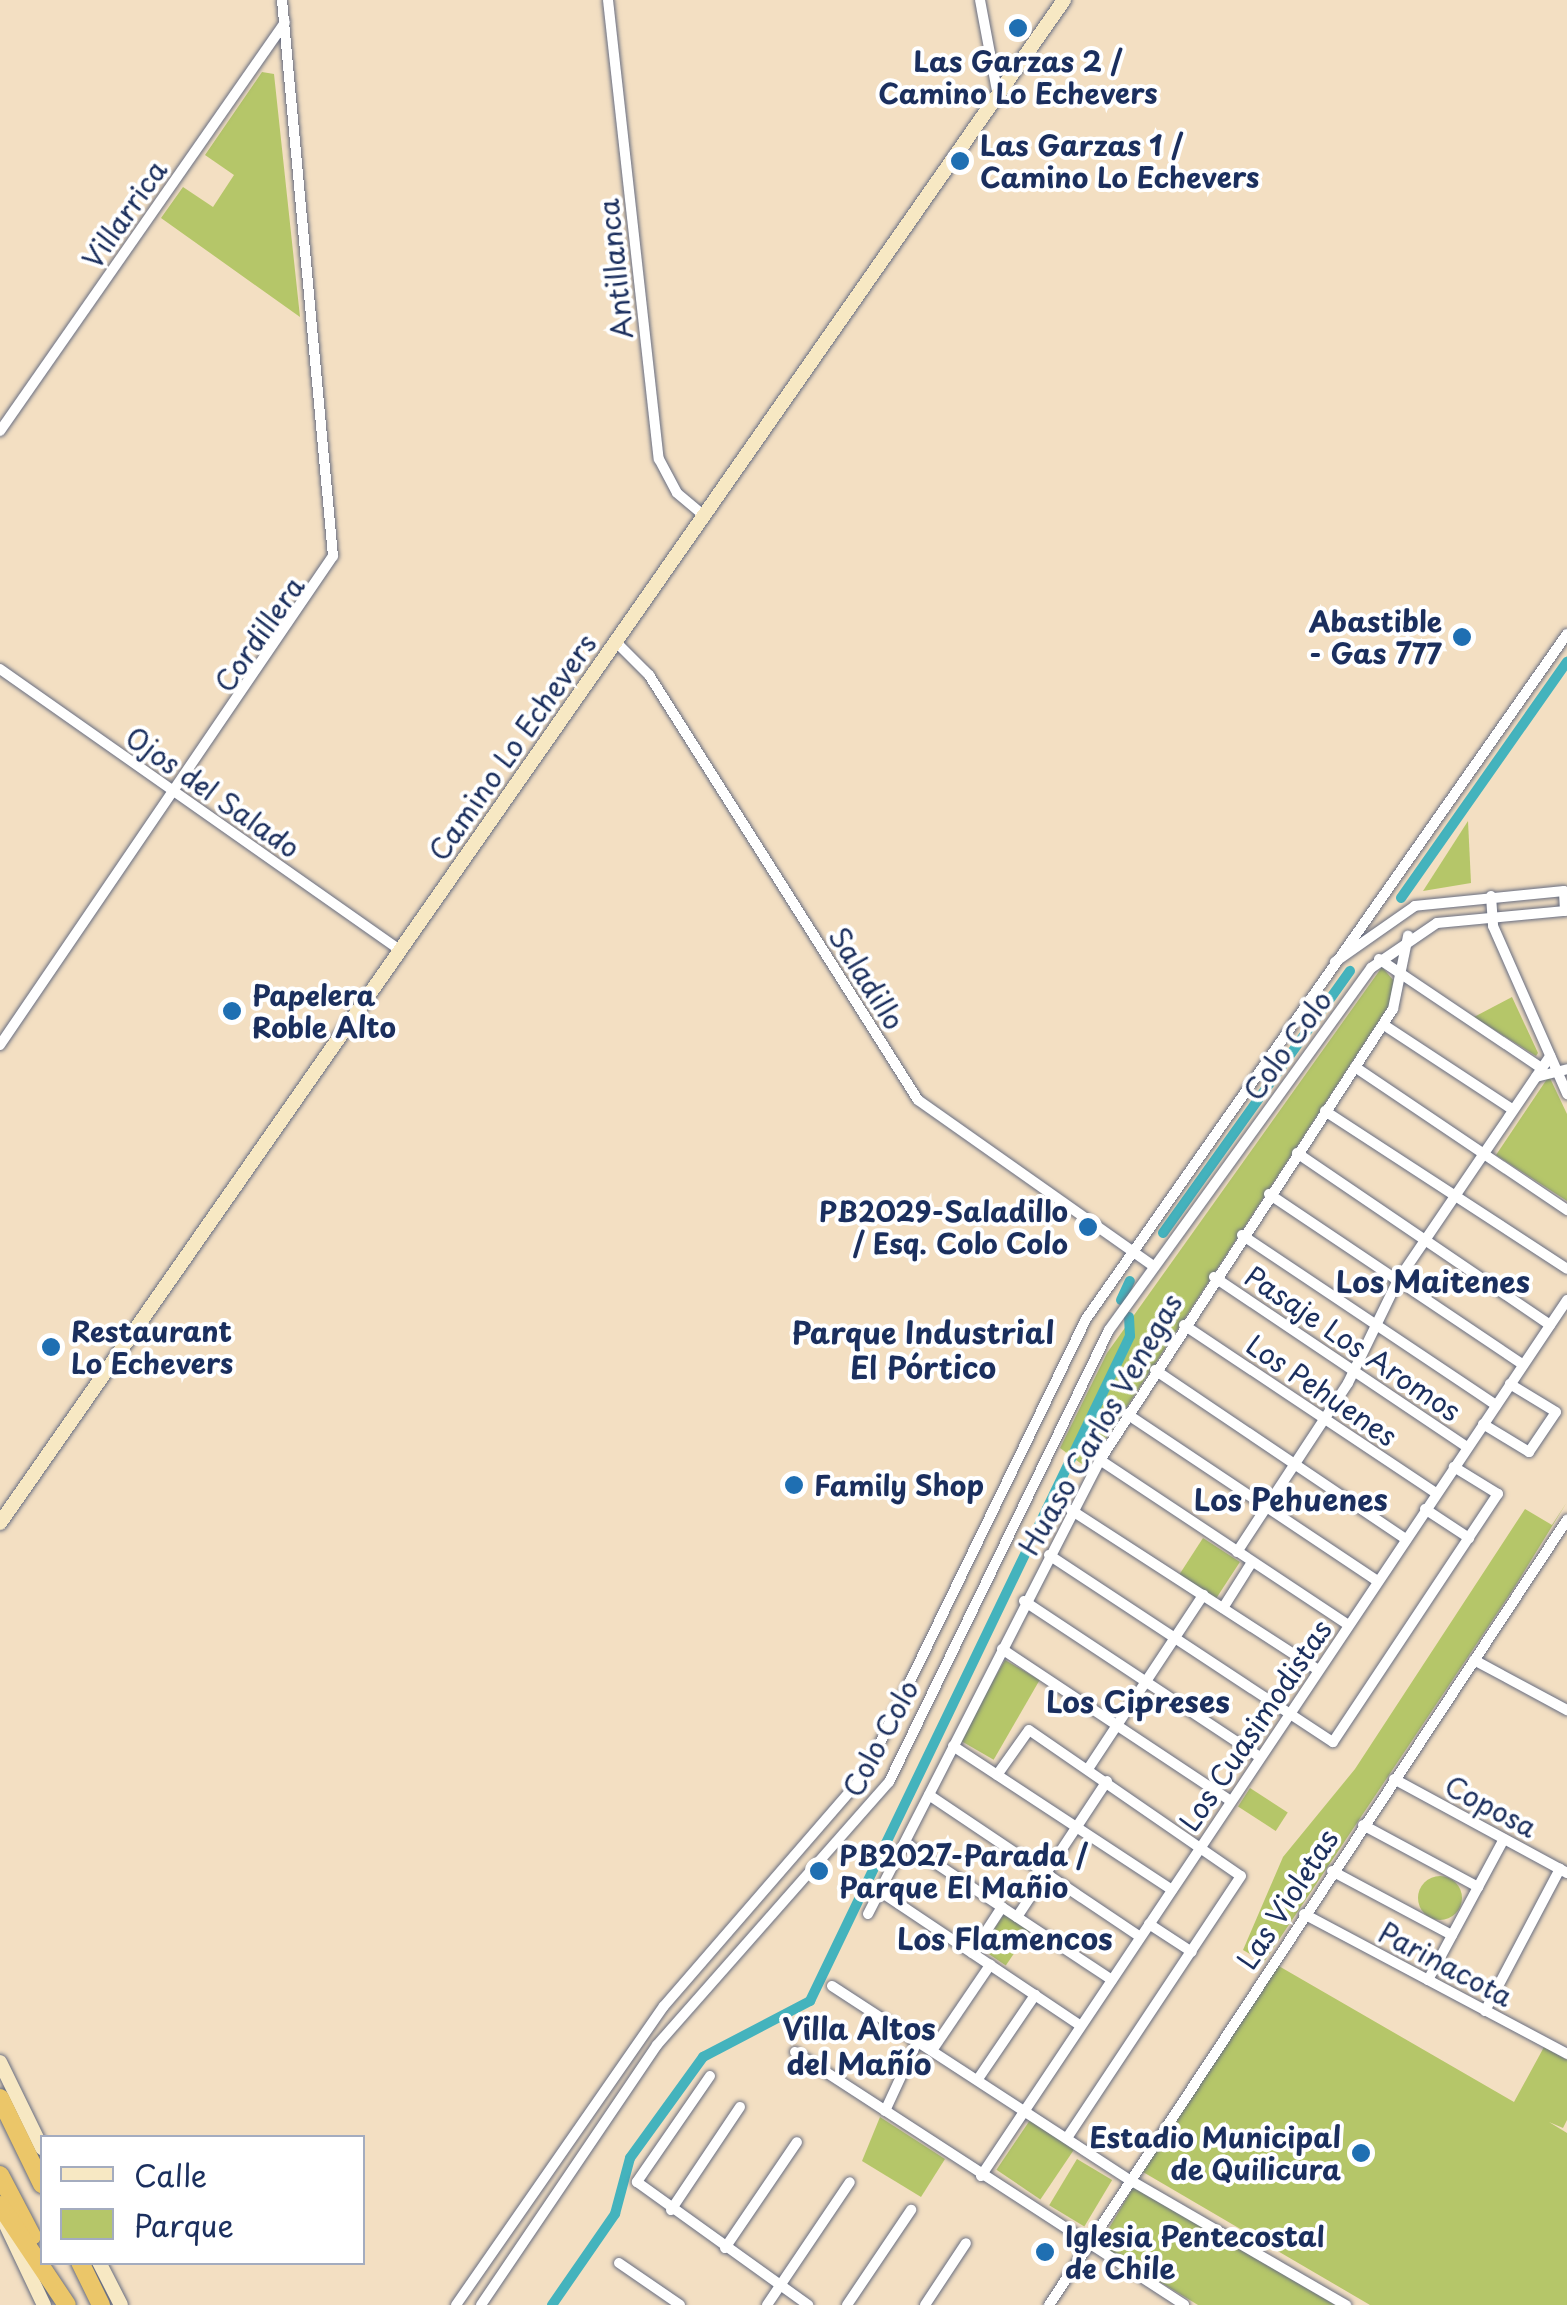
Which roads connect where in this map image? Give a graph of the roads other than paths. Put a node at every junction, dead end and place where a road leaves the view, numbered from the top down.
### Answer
1 (282, 0) edge
2 (608, 0) edge
3 (980, 0) edge
4 (1064, 0) edge
5 (285, 23) junction
6 (998, 96) junction
7 (0, 431) edge
8 (704, 516) junction
9 (1567, 634) edge
10 (616, 642) junction
11 (0, 669) edge
12 (176, 794) junction
13 (1382, 896) junction
14 (1492, 896) junction
15 (1401, 913) junction
16 (1491, 915) junction
17 (1408, 936) junction
18 (401, 951) junction
19 (1379, 959) junction
20 (1336, 962) junction
21 (1403, 977) junction
22 (1384, 1025) junction
23 (0, 1045) edge
24 (1550, 1056) junction
25 (1355, 1067) junction
26 (1561, 1069) edge
27 (1538, 1072) junction
28 (1567, 1094) edge
29 (1512, 1109) junction
30 (1325, 1111) junction
31 (1297, 1153) junction
32 (1483, 1153) junction
33 (1269, 1194) junction
34 (1454, 1195) junction
35 (1567, 1210) edge
36 (1242, 1235) junction
37 (1425, 1238) junction
38 (1132, 1251) junction
39 (1153, 1266) junction
40 (1567, 1269) edge
41 (1214, 1277) junction
42 (1398, 1280) junction
43 (1567, 1300) edge
44 (1550, 1324) junction
45 (1184, 1325) junction
46 (1376, 1327) junction
47 (1523, 1366) junction
48 (1155, 1370) junction
49 (1354, 1372) junction
50 (1510, 1384) junction
51 (1496, 1405) junction
52 (1127, 1414) junction
53 (1324, 1420) junction
54 (1483, 1424) junction
55 (1467, 1447) junction
56 (1100, 1460) junction
57 (1294, 1465) junction
58 (1454, 1467) junction
59 (1006, 1473) junction
60 (1029, 1484) junction
61 (998, 1491) junction
62 (1436, 1493) junction
63 (1020, 1502) junction
64 (1266, 1508) junction
65 (1425, 1509) junction
66 (1071, 1510) junction
67 (1567, 1520) edge
68 (0, 1523) edge
69 (1470, 1538) junction
70 (1562, 1538) edge
71 (1406, 1539) junction
72 (1237, 1552) junction
73 (1048, 1555) junction
74 (1252, 1562) junction
75 (1377, 1582) junction
76 (1203, 1596) junction
77 (1024, 1602) junction
78 (1223, 1608) junction
79 (1348, 1625) junction
80 (1175, 1639) junction
81 (1002, 1649) junction
82 (1474, 1660) junction
83 (1318, 1670) junction
84 (1146, 1682) junction
85 (1567, 1710) edge
86 (1288, 1714) junction
87 (1117, 1725) junction
88 (953, 1746) junction
89 (1260, 1758) junction
90 (1088, 1769) junction
91 (997, 1775) junction
92 (1394, 1779) junction
93 (1107, 1781) junction
94 (929, 1795) junction
95 (1231, 1801) junction
96 (1364, 1824) junction
97 (1076, 1827) junction
98 (1504, 1839) junction
99 (904, 1842) junction
100 (1202, 1844) junction
101 (1332, 1871) junction
102 (1564, 1871) edge
103 (1046, 1874) junction
104 (1478, 1888) junction
105 (878, 1890) junction
106 (1172, 1890) junction
107 (754, 1904) junction
108 (1002, 1908) junction
109 (868, 1914) dead end
110 (1304, 1914) junction
111 (1017, 1917) junction
112 (742, 1918) junction
113 (770, 1918) junction
114 (1149, 1924) junction
115 (757, 1932) junction
116 (1452, 1935) junction
117 (1140, 1937) junction
118 (1192, 1952) junction
119 (972, 1953) junction
120 (990, 1964) junction
121 (1112, 1980) junction
122 (1428, 1980) junction
123 (832, 1986) dead end
124 (1036, 1995) junction
125 (1485, 2011) junction
126 (1081, 2026) junction
127 (918, 2040) junction
128 (932, 2049) junction
129 (795, 2052) dead end
130 (1567, 2054) edge
131 (0, 2062) edge
132 (710, 2076) dead end
133 (978, 2079) junction
134 (0, 2098) edge
135 (594, 2103) junction
136 (740, 2107) dead end
137 (1026, 2110) junction
138 (885, 2111) junction
139 (604, 2124) junction
140 (1067, 2138) junction
141 (797, 2142) dead end
142 (40, 2144) edge
143 (0, 2175) edge
144 (982, 2176) junction
145 (40, 2180) edge
146 (1130, 2180) junction
147 (850, 2182) dead end
148 (0, 2205) edge
149 (671, 2210) junction
150 (911, 2210) dead end
151 (0, 2214) edge
152 (966, 2242) dead end
153 (1088, 2246) junction
154 (726, 2248) junction
155 (40, 2252) edge
156 (618, 2263) dead end
157 (40, 2265) edge
158 (40, 2265) edge
159 (47, 2265) edge
160 (82, 2265) edge
161 (96, 2265) edge
162 (98, 2265) edge
163 (780, 2286) junction
164 (44, 2305) edge
165 (67, 2305) edge
166 (102, 2305) edge
167 (121, 2305) edge
168 (456, 2305) edge
169 (481, 2305) edge
170 (680, 2305) edge
171 (767, 2305) edge
172 (808, 2305) edge
173 (847, 2305) edge
174 (925, 2305) edge
175 (1049, 2305) edge
176 (1184, 2305) edge
177 (1346, 2305) edge

1 - 5 street, Cordillera
2 - 8 street, Antillanca
3 - 6 street
4 - 6 main road, Camino Lo Echevers
5 - 7 street, Villarrica
5 - 12 street, Cordillera
6 - 8 main road, Camino Lo Echevers
8 - 10 main road, Camino Lo Echevers
9 - 13 street, Colo Colo
10 - 18 main road, Camino Lo Echevers
10 - 38 street, Saladillo
11 - 12 street, Ojos del Salado
12 - 18 street, Ojos del Salado
12 - 23 street, Cordillera
13 - 15 street
13 - 20 street, Colo Colo
14 - 15 street, Colo Colo
14 - 16 street
14 - 16 street, Colo Colo
15 - 20 street, Colo Colo
16 - 17 street, Colo Colo
16 - 24 street
17 - 19 street, Colo Colo
17 - 21 street, Huaso Carlos Venegas
18 - 68 main road, Camino Lo Echevers
19 - 21 street
19 - 39 street, Colo Colo
20 - 38 street, Colo Colo
21 - 22 street, Huaso Carlos Venegas
21 - 27 street
22 - 25 street, Huaso Carlos Venegas
22 - 29 street
24 - 26 street
24 - 27 street
25 - 30 street, Huaso Carlos Venegas
25 - 32 street
26 - 27 street
26 - 28 street
27 - 29 street
29 - 32 street
30 - 31 street, Huaso Carlos Venegas
30 - 34 street
31 - 33 street, Huaso Carlos Venegas
31 - 37 street
32 - 34 street
32 - 35 street
33 - 36 street, Huaso Carlos Venegas
33 - 42 street
34 - 37 street
34 - 40 street
36 - 41 street, Huaso Carlos Venegas
36 - 46 street
37 - 42 street
37 - 44 street
38 - 39 street, Saladillo
38 - 59 street, Colo Colo
39 - 60 street, Colo Colo
41 - 45 street, Huaso Carlos Venegas
41 - 49 street, Pasaje Los Aromos
42 - 46 street
42 - 47 street
43 - 44 street, Los Cuasimodistas
44 - 47 street, Los Cuasimodistas
45 - 48 street, Huaso Carlos Venegas
45 - 53 street, Los Pehuenes
46 - 49 street
46 - 51 street
47 - 50 street, Los Cuasimodistas
48 - 52 street, Huaso Carlos Venegas
48 - 57 street
49 - 53 street
49 - 55 street, Pasaje Los Aromos
50 - 51 street, Los Cuasimodistas
50 - 54 street
51 - 54 street, Los Cuasimodistas
52 - 56 street, Huaso Carlos Venegas
52 - 64 street
53 - 57 street
53 - 62 street, Los Pehuenes
54 - 55 street, Los Cuasimodistas
55 - 58 street, Los Cuasimodistas
56 - 66 street, Huaso Carlos Venegas
56 - 72 street
57 - 64 street
57 - 71 street
58 - 62 street, Los Cuasimodistas
58 - 69 street
59 - 60 street
59 - 61 street, Colo Colo
60 - 63 street, Colo Colo
61 - 63 street
61 - 107 street, Colo Colo
62 - 65 street, Los Cuasimodistas
63 - 113 street, Colo Colo
64 - 72 street
64 - 75 street
65 - 69 street
65 - 71 street, Los Cuasimodistas
66 - 73 street, Huaso Carlos Venegas
66 - 76 street
67 - 70 street, Las Violetas
69 - 86 street
70 - 82 street, Las Violetas
71 - 75 street, Los Cuasimodistas
72 - 74 street
73 - 77 street, Huaso Carlos Venegas
73 - 80 street
74 - 78 street
74 - 79 street
75 - 79 street, Los Cuasimodistas
76 - 78 street
76 - 80 street
77 - 81 street, Huaso Carlos Venegas
77 - 84 street
78 - 83 street
79 - 83 street, Los Cuasimodistas
80 - 84 street
80 - 86 street
81 - 87 street
81 - 88 street, Huaso Carlos Venegas
82 - 85 street
82 - 92 street, Las Violetas
83 - 86 street, Los Cuasimodistas
84 - 87 street
84 - 89 street
86 - 89 street, Los Cuasimodistas
87 - 90 street
87 - 95 street
88 - 91 street
88 - 94 street, Huaso Carlos Venegas
89 - 95 street, Los Cuasimodistas
90 - 91 street
90 - 93 street
91 - 97 street
92 - 96 street, Las Violetas
92 - 98 street, Coposa
93 - 97 street
93 - 100 street
94 - 99 street, Huaso Carlos Venegas
94 - 103 street
95 - 100 street, Los Cuasimodistas
96 - 101 street, Las Violetas
96 - 104 street
97 - 103 street
97 - 106 street
98 - 102 street, Coposa
98 - 104 street
99 - 105 street, Huaso Carlos Venegas
99 - 108 street
100 - 106 street, Los Cuasimodistas
100 - 118 street
101 - 110 street, Las Violetas
101 - 116 street
102 - 125 street
103 - 111 street
103 - 117 street
104 - 116 street
105 - 109 street, Huaso Carlos Venegas
105 - 119 street
106 - 114 street, Los Cuasimodistas
107 - 112 street, Colo Colo
107 - 113 street
108 - 111 street
108 - 119 street
110 - 122 street, Parinacota
110 - 146 street, Las Violetas
111 - 121 street
112 - 115 street
112 - 135 street, Colo Colo
113 - 115 street, Colo Colo
114 - 117 street, Los Cuasimodistas
114 - 118 street
115 - 139 street, Colo Colo
116 - 122 street
117 - 121 street, Los Cuasimodistas
118 - 140 street
119 - 120 street
120 - 124 street
120 - 128 street
121 - 126 street, Los Cuasimodistas
122 - 125 street, Parinacota
123 - 127 street
124 - 126 street
124 - 133 street
125 - 130 street, Parinacota
126 - 137 street, Los Cuasimodistas
127 - 128 street
127 - 138 street
128 - 133 street
129 - 138 street
131 - 142 main road
132 - 149 street
133 - 137 street
134 - 145 highway
135 - 139 street
135 - 168 street, Colo Colo
136 - 149 street
137 - 140 street
137 - 144 street, Los Cuasimodistas
138 - 144 street
139 - 169 street, Colo Colo
140 - 146 street
141 - 154 street
143 - 155 highway
144 - 153 street
146 - 153 street, Las Violetas
146 - 177 street
147 - 163 street
148 - 157 highway
149 - 154 street
150 - 173 street
151 - 164 main road
152 - 174 street
153 - 175 street, Las Violetas
153 - 176 street
154 - 163 street
156 - 170 street
158 - 165 highway
159 - 165 highway
160 - 166 highway
161 - 166 highway
162 - 167 main road
163 - 171 street
163 - 172 street

